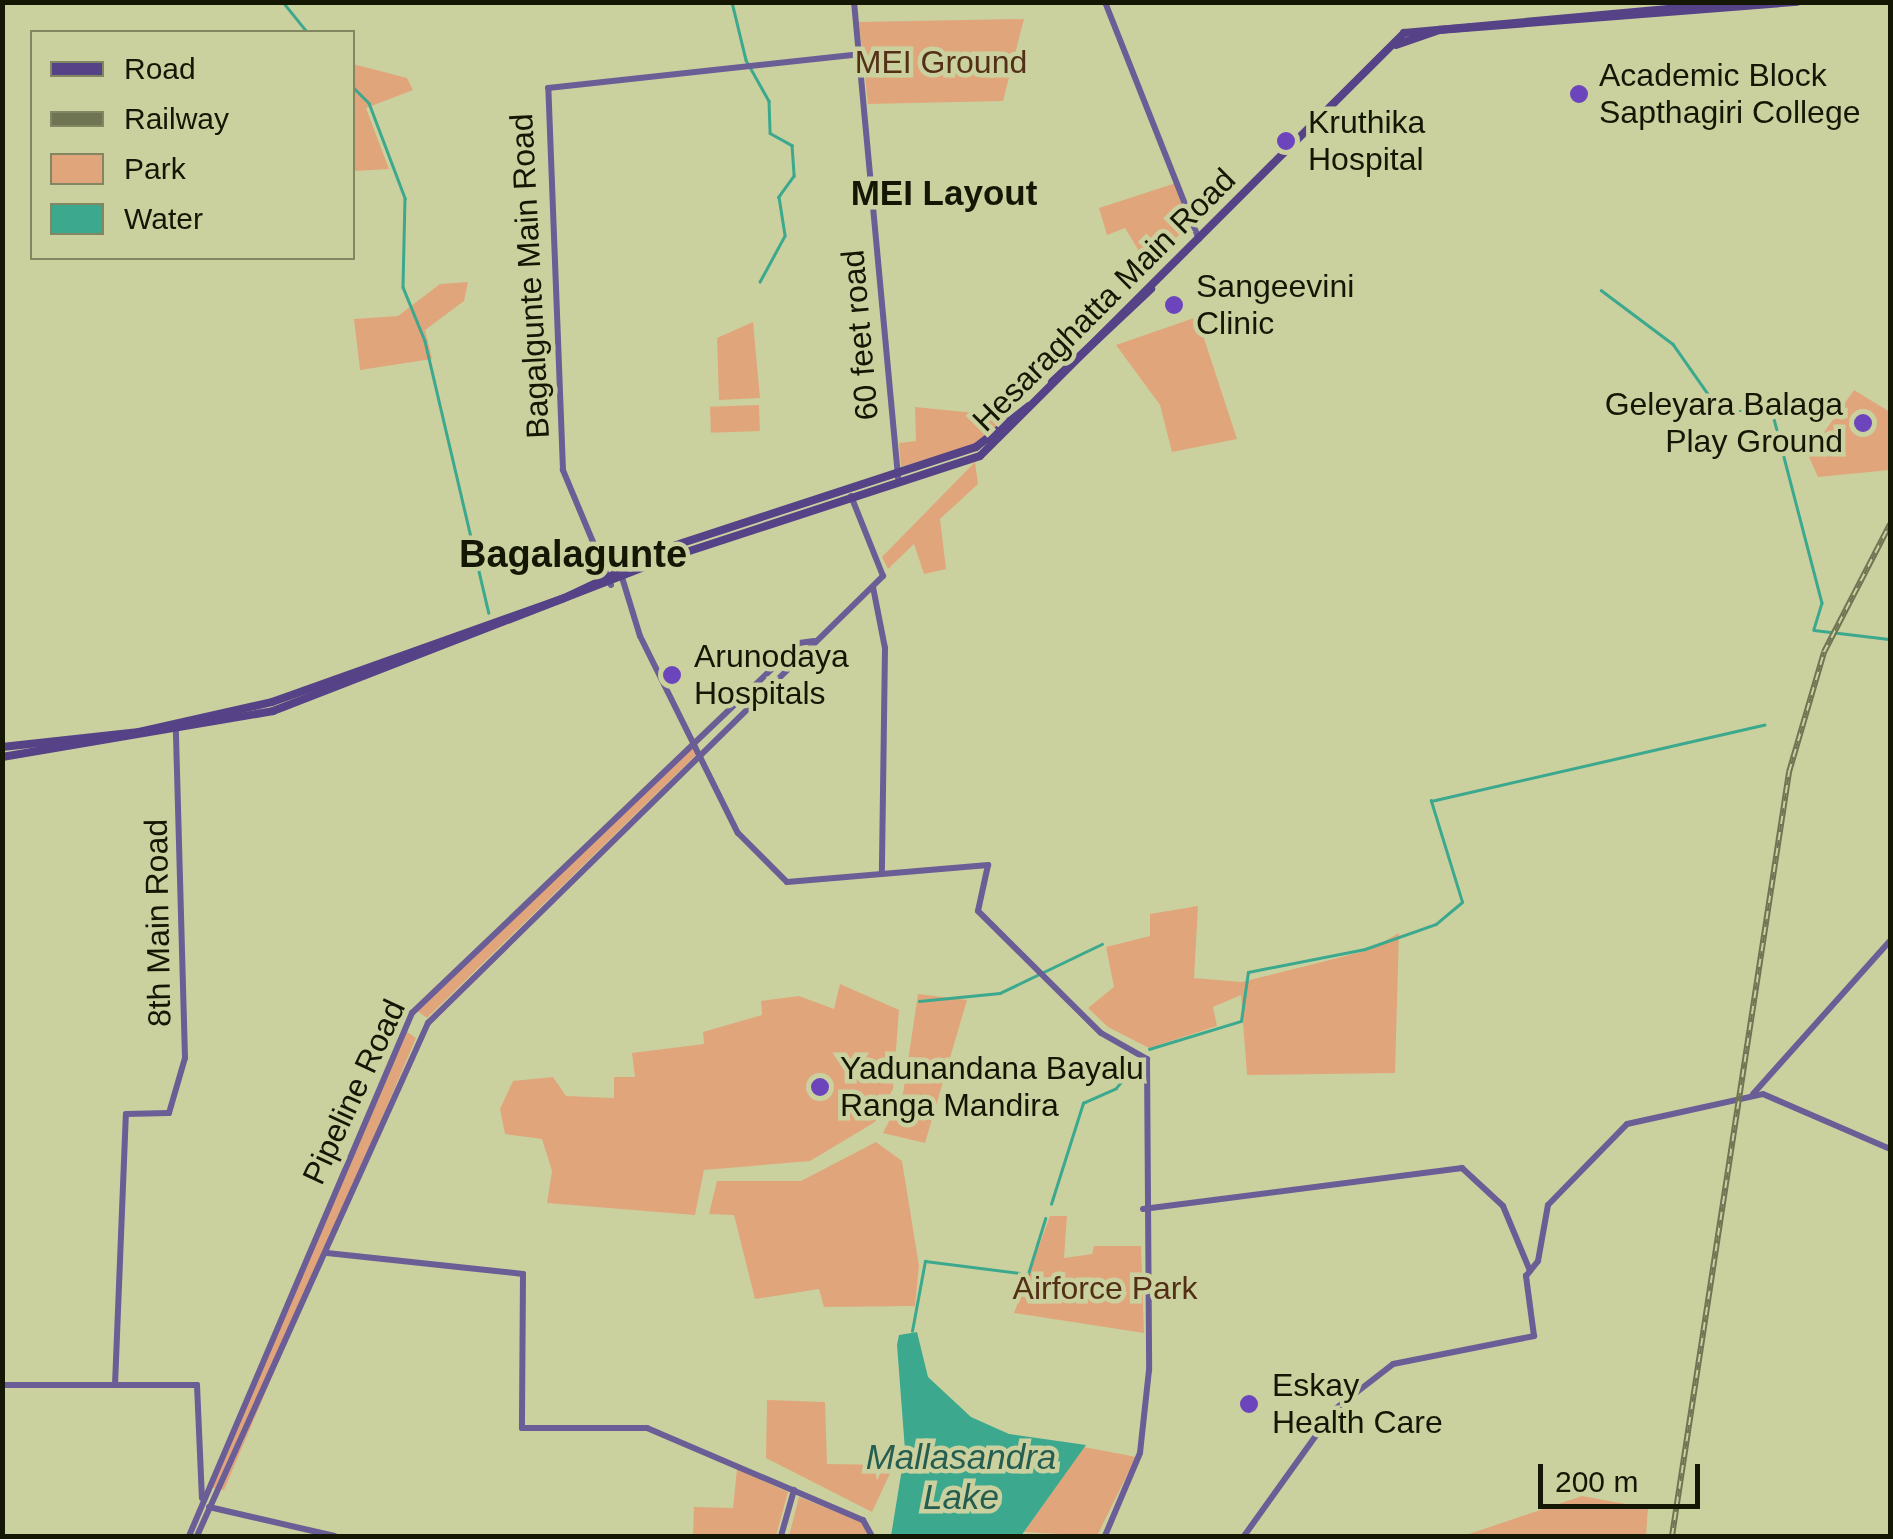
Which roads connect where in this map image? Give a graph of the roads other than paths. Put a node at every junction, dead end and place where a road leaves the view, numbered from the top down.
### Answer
1 (854, 2) edge
2 (1106, 2) edge
3 (1745, 2) edge
4 (1797, 2) edge
5 (1439, 27) junction
6 (858, 54) junction
7 (1199, 240) junction
8 (1151, 289) junction
9 (898, 472) junction
10 (899, 483) junction
11 (850, 494) junction
12 (621, 574) junction
13 (610, 580) junction
14 (873, 586) junction
15 (815, 641) junction
16 (176, 731) junction
17 (693, 742) junction
18 (2, 747) edge
19 (699, 754) junction
20 (2, 757) edge
21 (882, 873) junction
22 (1890, 941) edge
23 (1752, 1095) junction
24 (1890, 1149) edge
25 (1143, 1208) junction
26 (327, 1254) junction
27 (1530, 1271) junction
28 (2, 1385) edge
29 (116, 1385) junction
30 (794, 1490) junction
31 (202, 1502) junction
32 (211, 1508) junction
33 (189, 1536) edge
34 (197, 1536) edge
35 (335, 1536) edge
36 (781, 1536) edge
37 (872, 1536) edge
38 (1105, 1536) edge
39 (1244, 1536) edge

1 - 6 street, 60 feet road
2 - 7 street
3 - 5 main road
4 - 5 main road
5 - 7 main road, Hesaraghatta Main Road
6 - 9 street, 60 feet road
6 - 13 street, Bagalgunte Main Road
7 - 8 main road, Hesaraghatta Main Road
8 - 9 main road
8 - 10 main road, Hesaraghatta Main Road
9 - 10 street, 60 feet road
9 - 11 main road
10 - 11 main road, Hesaraghatta Main Road
11 - 12 main road
11 - 14 street
12 - 13 main road
12 - 17 street
13 - 16 main road
13 - 18 main road
14 - 15 street
14 - 21 street
15 - 17 street, Pipeline Road
15 - 19 street, Pipeline Road
16 - 20 main road
16 - 29 street, 8th Main Road
17 - 19 street
17 - 31 street, Pipeline Road
19 - 21 street
19 - 26 street, Pipeline Road
21 - 25 street
22 - 23 street
23 - 24 street
23 - 27 street
25 - 27 street
25 - 38 street
26 - 30 street
26 - 32 street, Pipeline Road
27 - 39 street
28 - 29 street
29 - 31 street
30 - 36 street
30 - 37 street
31 - 32 street
31 - 33 street, Pipeline Road
32 - 34 street, Pipeline Road
32 - 35 street

